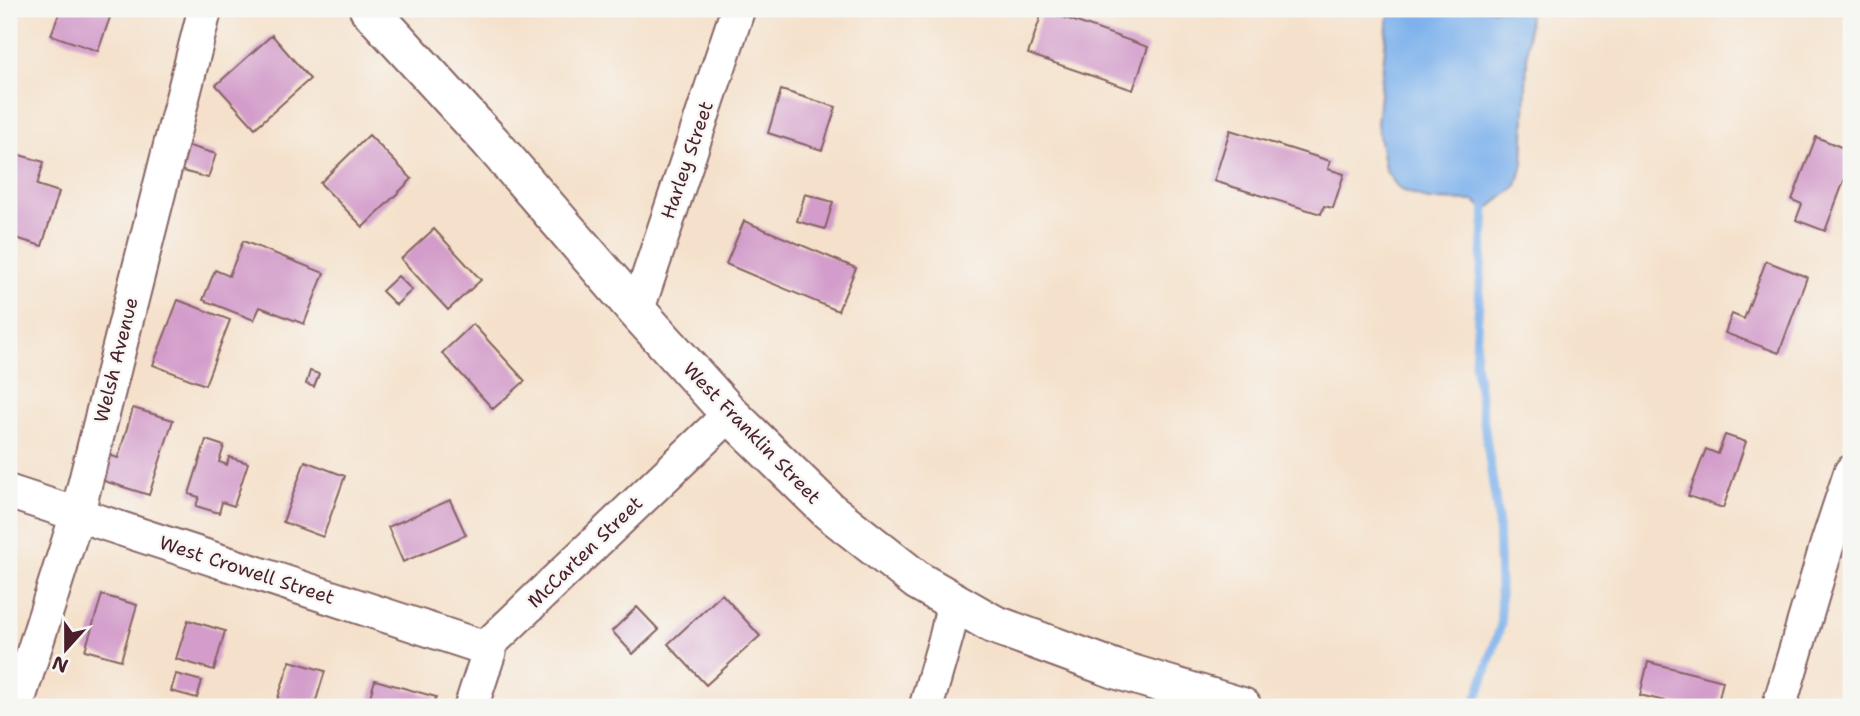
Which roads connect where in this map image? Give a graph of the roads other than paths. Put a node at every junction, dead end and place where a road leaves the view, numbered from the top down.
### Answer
1 (205, 9) edge
2 (369, 9) edge
3 (738, 9) edge
4 (637, 311) junction
5 (730, 414) junction
6 (1851, 472) edge
7 (9, 492) edge
8 (77, 514) junction
9 (954, 602) junction
10 (485, 648) junction
11 (16, 707) edge
12 (471, 707) edge
13 (926, 707) edge
14 (1242, 707) edge
15 (1779, 707) edge

1 - 8 street, Welsh Avenue
2 - 4 main road, West Franklin Street
3 - 4 street, Harley Street
4 - 5 main road, West Franklin Street
5 - 9 main road, West Franklin Street
5 - 10 street, McCarten Street
6 - 15 street
7 - 8 street, West Crowell Street
8 - 10 street, West Crowell Street
8 - 11 street, Welsh Avenue
9 - 13 street
9 - 14 main road, West Franklin Street
10 - 12 street

